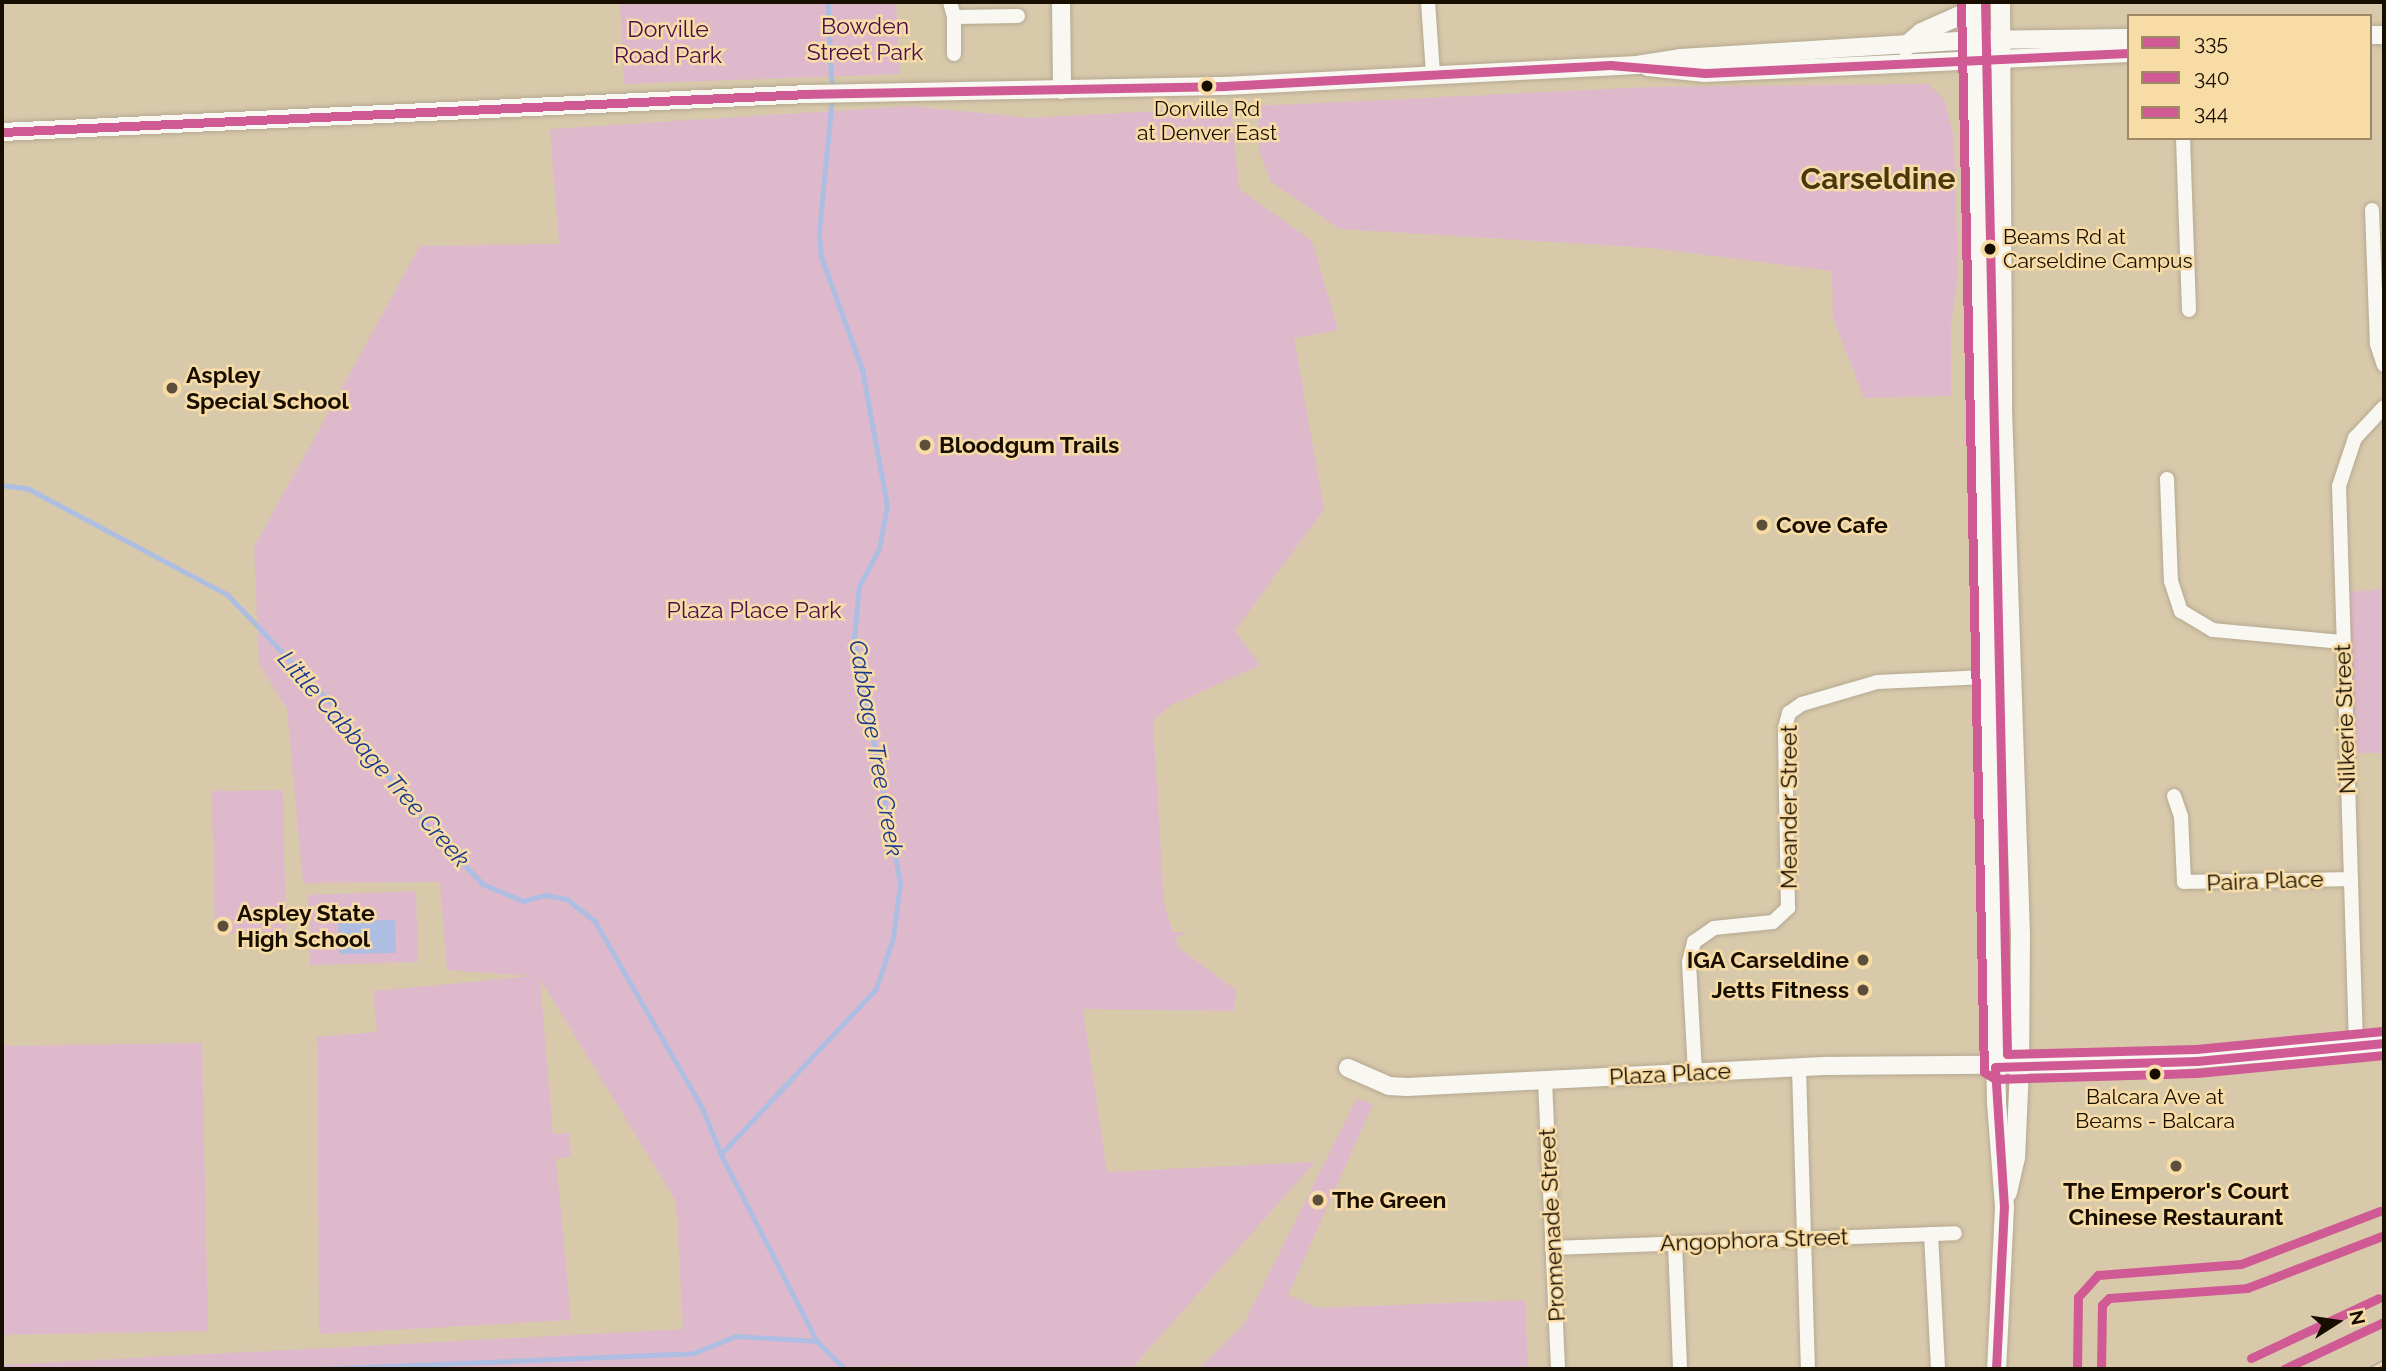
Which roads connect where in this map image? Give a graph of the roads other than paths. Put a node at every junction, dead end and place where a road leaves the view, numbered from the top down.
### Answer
1 (950, 2) edge
2 (1060, 2) edge
3 (1428, 2) edge
4 (2000, 2) edge
5 (1973, 5) edge
6 (1018, 16) dead end
7 (954, 18) junction
8 (2127, 38) edge
9 (1973, 40) junction
10 (2001, 40) junction
11 (1905, 46) junction
12 (2127, 52) edge
13 (954, 54) dead end
14 (2002, 60) junction
15 (1974, 61) junction
16 (1637, 65) junction
17 (1433, 73) junction
18 (1062, 90) junction
19 (2, 132) edge
20 (2183, 140) edge
21 (2372, 210) dead end
22 (2189, 310) dead end
23 (2384, 365) edge
24 (2384, 407) edge
25 (2167, 479) dead end
26 (2343, 642) junction
27 (1986, 677) junction
28 (2174, 796) dead end
29 (2351, 879) junction
30 (2384, 1043) edge
31 (2357, 1045) junction
32 (1995, 1067) junction
33 (2020, 1067) junction
34 (1348, 1068) dead end
35 (1799, 1068) junction
36 (1695, 1073) junction
37 (1545, 1081) junction
38 (2004, 1207) junction
39 (1955, 1233) dead end
40 (1931, 1234) junction
41 (1803, 1239) junction
42 (1675, 1243) junction
43 (1552, 1248) junction
44 (1558, 1369) edge
45 (1680, 1369) edge
46 (1808, 1369) edge
47 (1938, 1369) edge
48 (1996, 1369) edge

1 - 7 street
2 - 18 street
3 - 17 street
4 - 10 main road
5 - 9 main road
5 - 11 main road
6 - 7 street
7 - 13 street
8 - 10 street
9 - 10 street
9 - 11 street
9 - 15 main road
10 - 14 main road
11 - 16 street
12 - 14 street
14 - 15 street
14 - 33 main road
15 - 16 street
15 - 27 main road
16 - 17 street
17 - 18 street
18 - 19 street
20 - 22 street
21 - 23 street
24 - 26 street, Nilkerie Street
25 - 26 street
26 - 29 street, Nilkerie Street
27 - 32 main road
27 - 36 street, Meander Street
28 - 29 street, Paira Place
29 - 31 street, Nilkerie Street
30 - 31 street, Plaza Place
31 - 33 street, Plaza Place
32 - 33 street, Plaza Place
32 - 35 street, Plaza Place
32 - 38 main road
33 - 38 main road
34 - 37 street, Plaza Place
35 - 36 street, Plaza Place
35 - 41 street
36 - 37 street, Plaza Place
37 - 43 street, Promenade Street
38 - 48 main road
39 - 40 street, Angophora Street
40 - 41 street, Angophora Street
40 - 47 street
41 - 42 street, Angophora Street
41 - 46 street
42 - 43 street, Angophora Street
42 - 45 street
43 - 44 street, Promenade Street

